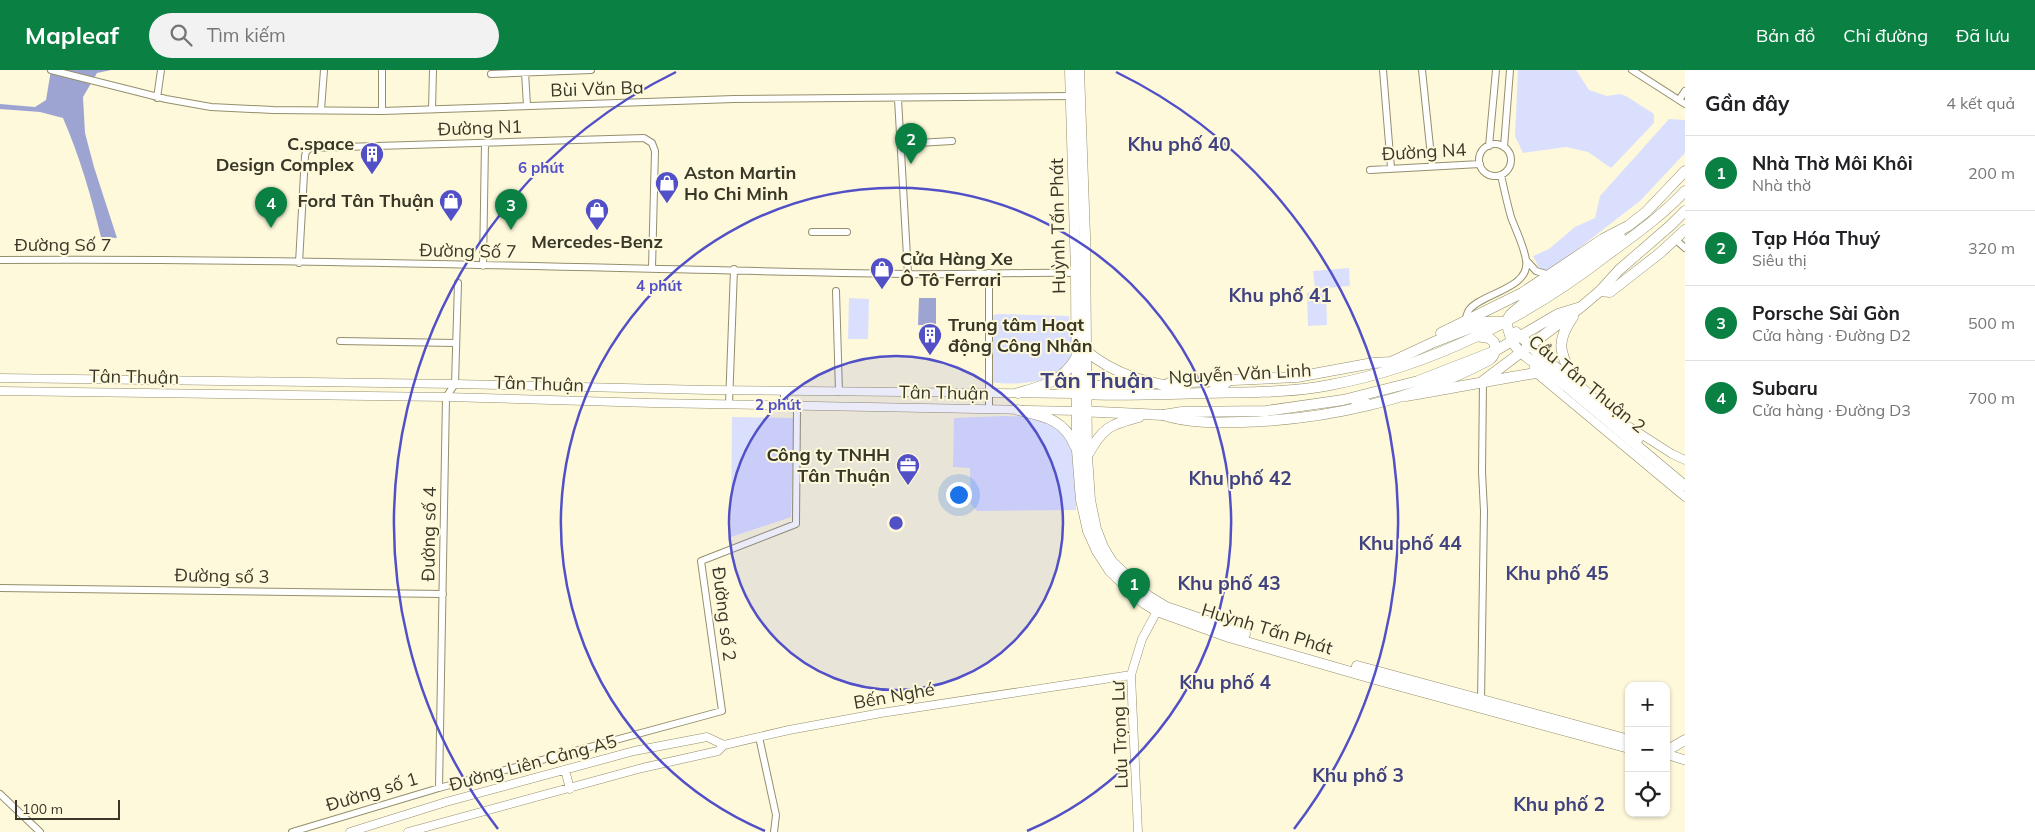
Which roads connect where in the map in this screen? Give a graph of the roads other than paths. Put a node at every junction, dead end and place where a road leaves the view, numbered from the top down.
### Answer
1 (51, 70) edge
2 (161, 70) edge
3 (324, 70) edge
4 (382, 70) edge
5 (433, 70) edge
6 (591, 70) edge
7 (1070, 70) edge
8 (1079, 70) edge
9 (1383, 70) edge
10 (1422, 70) edge
11 (1496, 70) edge
12 (1510, 70) edge
13 (1632, 70) edge
14 (526, 72) junction
15 (491, 74) dead end
16 (1685, 91) edge
17 (1076, 96) junction
18 (157, 98) junction
19 (898, 99) junction
20 (1682, 102) edge
21 (526, 106) junction
22 (321, 110) junction
23 (432, 110) junction
24 (382, 111) junction
25 (952, 141) dead end
26 (485, 143) junction
27 (901, 144) junction
28 (1489, 146) junction
29 (1504, 147) junction
30 (1480, 164) junction
31 (1432, 166) junction
32 (1391, 168) junction
33 (1370, 170) dead end
34 (1685, 171) edge
35 (1500, 176) junction
36 (1685, 191) edge
37 (1685, 210) edge
38 (1628, 226) junction
39 (1685, 230) edge
40 (812, 232) dead end
41 (847, 232) dead end
42 (1676, 239) junction
43 (1685, 248) edge
44 (0, 260) edge
45 (1526, 260) junction
46 (299, 263) junction
47 (1579, 264) junction
48 (1596, 264) junction
49 (483, 266) junction
50 (1564, 266) junction
51 (652, 268) junction
52 (734, 269) junction
53 (989, 273) junction
54 (1081, 273) junction
55 (908, 274) junction
56 (1550, 275) junction
57 (458, 283) dead end
58 (836, 291) dead end
59 (1600, 291) junction
60 (1581, 308) junction
61 (1465, 321) junction
62 (1506, 322) junction
63 (1461, 332) junction
64 (1476, 336) junction
65 (1516, 339) junction
66 (340, 341) dead end
67 (1434, 342) junction
68 (455, 344) junction
69 (1530, 345) junction
70 (1449, 348) junction
71 (1085, 350) junction
72 (1495, 351) junction
73 (1520, 352) junction
74 (1076, 357) junction
75 (1391, 362) junction
76 (1535, 368) junction
77 (1377, 374) junction
78 (0, 378) edge
79 (1418, 380) junction
80 (1483, 381) junction
81 (332, 382) junction
82 (1227, 382) junction
83 (1575, 382) junction
84 (455, 384) junction
85 (1156, 384) junction
86 (729, 390) junction
87 (0, 391) edge
88 (784, 391) junction
89 (838, 392) junction
90 (1084, 392) junction
91 (988, 393) junction
92 (1208, 393) junction
93 (1018, 394) junction
94 (332, 395) junction
95 (1406, 396) junction
96 (446, 397) junction
97 (1351, 398) junction
98 (729, 404) junction
99 (1368, 404) junction
100 (784, 405) junction
101 (797, 405) junction
102 (989, 409) junction
103 (1018, 410) junction
104 (1083, 411) junction
105 (1150, 415) junction
106 (1163, 415) junction
107 (1623, 424) junction
108 (1077, 450) junction
109 (1087, 456) junction
110 (1685, 460) edge
111 (1685, 478) edge
112 (1685, 486) edge
113 (1685, 497) edge
114 (0, 588) edge
115 (443, 594) junction
116 (1159, 608) junction
117 (1132, 675) junction
118 (1458, 698) junction
119 (1481, 700) junction
120 (722, 711) joint
121 (759, 737) junction
122 (1625, 739) edge
123 (1685, 740) edge
124 (724, 745) junction
125 (1625, 747) edge
126 (1670, 750) edge
127 (1670, 754) edge
128 (1685, 760) edge
129 (565, 770) junction
130 (439, 788) junction
131 (570, 788) junction
132 (0, 794) edge
133 (446, 802) junction
134 (452, 819) junction
135 (40, 832) edge
136 (292, 832) edge
137 (350, 832) edge
138 (409, 832) edge
139 (774, 832) edge
140 (1138, 832) edge

1 - 18 street, Bùi Văn Ba
2 - 18 street
3 - 22 street
4 - 24 street
5 - 23 street
6 - 14 street
7 - 17 main road, Huỳnh Tấn Phát
8 - 17 main road, Huỳnh Tấn Phát
9 - 32 street
10 - 31 street
11 - 28 street
12 - 29 street
13 - 20 street
14 - 15 street
14 - 21 street
16 - 20 street
17 - 19 street, Bùi Văn Ba
17 - 54 main road, Huỳnh Tấn Phát
18 - 22 street, Bùi Văn Ba
19 - 21 street, Bùi Văn Ba
19 - 27 street
21 - 23 street, Bùi Văn Ba
22 - 24 street, Bùi Văn Ba
23 - 24 street, Bùi Văn Ba
25 - 27 street
26 - 46 street, Đường N1
26 - 49 street
26 - 51 street, Đường N1
27 - 55 street
28 - 29 street
28 - 30 street
29 - 35 street
30 - 31 street, Đường N4
30 - 35 street
31 - 32 street, Đường N4
32 - 33 street, Đường N4
34 - 38 main road, Nguyễn Văn Linh
35 - 45 street
36 - 48 main road, Nguyễn Văn Linh
37 - 59 main road, Nguyễn Văn Linh
38 - 47 main road, Nguyễn Văn Linh
38 - 50 main road, Nguyễn Văn Linh
39 - 42 main road, Nguyễn Văn Linh
40 - 41 street
42 - 43 street
42 - 59 main road, Nguyễn Văn Linh
44 - 46 street, Đường Số 7
45 - 56 street
45 - 61 street
46 - 49 street, Đường Số 7
47 - 48 main road
47 - 50 main road
47 - 62 main road, Nguyễn Văn Linh
48 - 62 main road, Nguyễn Văn Linh
49 - 51 street, Đường Số 7
50 - 56 main road, Nguyễn Văn Linh
51 - 52 street, Đường Số 7
52 - 55 street, Đường Số 7
52 - 86 street
53 - 54 street, Đường Số 7
53 - 55 street, Đường Số 7
53 - 91 street
54 - 71 main road, Huỳnh Tấn Phát
54 - 74 main road, Huỳnh Tấn Phát
56 - 61 main road, Nguyễn Văn Linh
57 - 68 street
58 - 89 street
59 - 60 main road, Nguyễn Văn Linh
60 - 65 main road, Nguyễn Văn Linh
60 - 69 main road, Nguyễn Văn Linh
60 - 83 main road
61 - 63 street
61 - 67 main road, Nguyễn Văn Linh
62 - 63 main road, Nguyễn Văn Linh
62 - 64 main road, Nguyễn Văn Linh
62 - 65 main road, Cầu Tân Thuận 2
63 - 67 main road, Nguyễn Văn Linh
64 - 70 main road, Nguyễn Văn Linh
64 - 72 main road
65 - 69 main road, Cầu Tân Thuận 2
65 - 72 main road, Nguyễn Văn Linh
65 - 73 main road, Cầu Tân Thuận 2
66 - 68 street
67 - 70 main road
67 - 75 main road, Nguyễn Văn Linh
68 - 84 street
69 - 73 main road, Nguyễn Văn Linh
69 - 83 main road, Cầu Tân Thuận 2
70 - 77 main road, Nguyễn Văn Linh
71 - 85 main road
71 - 90 main road, Huỳnh Tấn Phát
72 - 79 main road, Nguyễn Văn Linh
72 - 95 main road, Nguyễn Văn Linh
73 - 76 main road, Cầu Tân Thuận 2
73 - 80 main road
74 - 90 main road, Huỳnh Tấn Phát
74 - 93 main road
75 - 77 main road
75 - 82 main road, Nguyễn Văn Linh
76 - 80 main road
76 - 112 main road, Cầu Tân Thuận 2
76 - 113 street
77 - 92 main road, Nguyễn Văn Linh
78 - 81 street, Tân Thuận
79 - 95 main road
79 - 97 main road, Nguyễn Văn Linh
80 - 95 main road
80 - 119 street
81 - 84 street, Tân Thuận
81 - 94 street
82 - 85 main road, Nguyễn Văn Linh
82 - 92 main road
83 - 107 main road, Cầu Tân Thuận 2
84 - 86 street, Tân Thuận
84 - 96 street
85 - 90 main road, Nguyễn Văn Linh
85 - 92 main road
86 - 88 street, Tân Thuận
86 - 98 street
87 - 94 street, Tân Thuận
88 - 89 street, Tân Thuận
88 - 100 street
89 - 91 street, Tân Thuận
90 - 92 main road, Nguyễn Văn Linh
90 - 93 street, Tân Thuận
90 - 104 main road, Huỳnh Tấn Phát
91 - 93 street, Tân Thuận
91 - 102 street
94 - 96 street, Tân Thuận
95 - 99 main road, Nguyễn Văn Linh
96 - 98 street, Tân Thuận
96 - 115 street, Đường số 4
97 - 99 main road
97 - 106 main road, Nguyễn Văn Linh
98 - 100 street, Tân Thuận
99 - 106 main road, Nguyễn Văn Linh
100 - 101 street, Tân Thuận
101 - 102 street, Tân Thuận
101 - 120 street, Đường số 2
102 - 103 street, Tân Thuận
103 - 104 street, Tân Thuận
103 - 108 main road
104 - 105 main road, Nguyễn Văn Linh
104 - 108 main road, Huỳnh Tấn Phát
104 - 109 main road, Huỳnh Tấn Phát
105 - 106 main road, Nguyễn Văn Linh
105 - 109 main road
107 - 110 street, Cầu Tân Thuận 2
107 - 111 main road, Cầu Tân Thuận 2
108 - 116 main road, Huỳnh Tấn Phát
109 - 116 main road, Huỳnh Tấn Phát
114 - 115 street, Đường số 3
115 - 130 street, Đường số 4
116 - 117 street, Lưu Trọng Lư
116 - 118 main road, Huỳnh Tấn Phát
117 - 121 street, Bến Nghé
117 - 140 street, Lưu Trọng Lư
118 - 119 main road, Huỳnh Tấn Phát
118 - 125 main road, Huỳnh Tấn Phát
119 - 122 main road, Huỳnh Tấn Phát
120 - 130 street, Đường số 1
121 - 124 street, Đường Liên Cảng A5
121 - 139 street
123 - 126 main road
124 - 129 street, Đường Liên Cảng A5
124 - 131 street, Đường Liên Cảng A5
127 - 128 main road
129 - 131 street
129 - 133 street, Đường Liên Cảng A5
130 - 136 street, Đường số 1
131 - 134 street, Đường Liên Cảng A5
132 - 135 street
133 - 134 street
133 - 137 street, Đường Liên Cảng A5
134 - 138 street, Đường Liên Cảng A5

